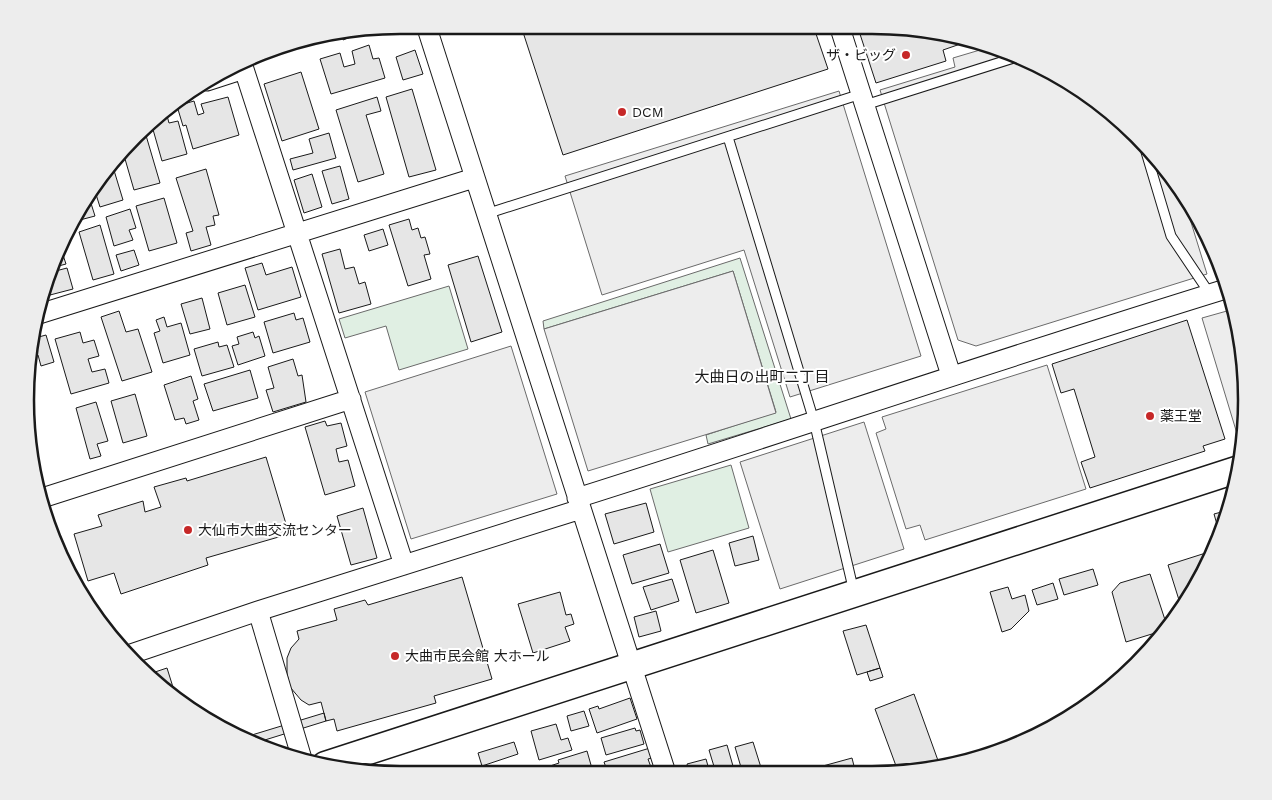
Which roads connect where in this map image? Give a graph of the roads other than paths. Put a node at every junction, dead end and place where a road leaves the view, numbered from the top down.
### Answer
1 (429, 34) edge
2 (842, 34) edge
3 (1007, 60) edge
4 (244, 69) edge
5 (863, 100) junction
6 (728, 137) junction
7 (1149, 161) edge
8 (474, 178) junction
9 (485, 214) junction
10 (296, 233) junction
11 (1222, 290) edge
12 (1210, 294) junction
13 (44, 312) edge
14 (951, 375) junction
15 (351, 399) junction
16 (814, 421) junction
17 (1231, 472) edge
18 (46, 497) edge
19 (579, 503) junction
20 (404, 565) junction
21 (855, 595) junction
22 (258, 612) junction
23 (135, 653) edge
24 (632, 667) junction
25 (300, 752) edge
26 (339, 761) edge
27 (664, 766) edge

1 - 8 street
2 - 5 street
3 - 5 lane
4 - 10 street
5 - 6 lane
5 - 14 street
6 - 9 lane
6 - 16 lane
7 - 12 lane
8 - 9 street
8 - 10 street
9 - 19 street
10 - 13 street
10 - 15 street
11 - 12 street
12 - 14 street
14 - 16 street
15 - 18 street
15 - 20 street
16 - 19 street
16 - 21 lane
17 - 21 street
19 - 20 street
19 - 24 street
20 - 22 street
21 - 24 street
22 - 23 street
22 - 25 street
24 - 26 street
24 - 27 street

